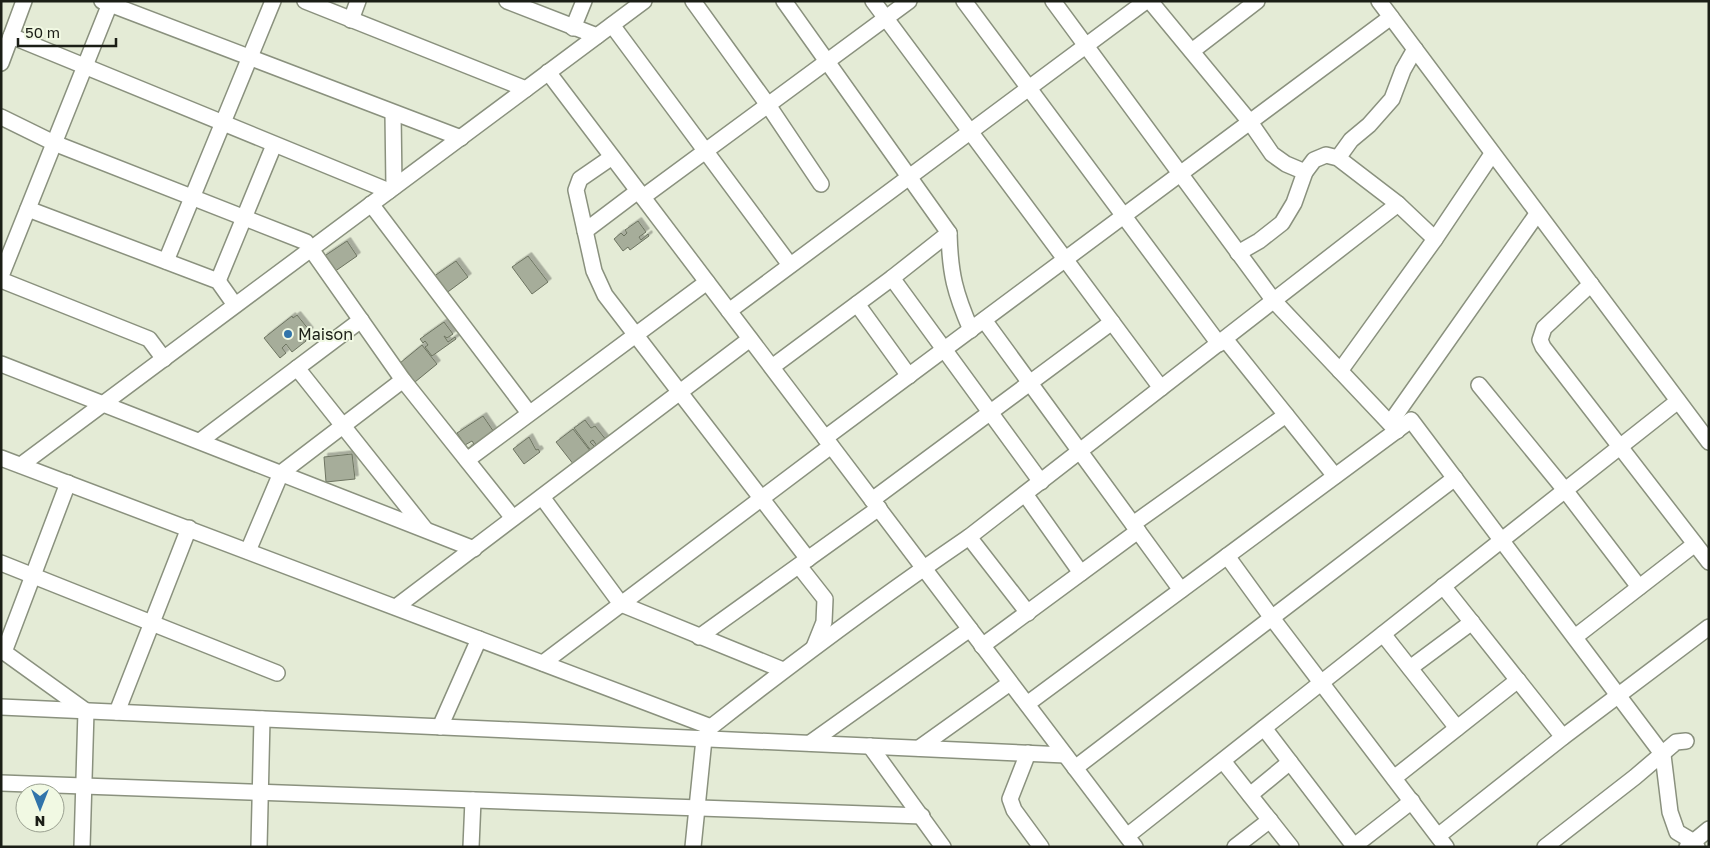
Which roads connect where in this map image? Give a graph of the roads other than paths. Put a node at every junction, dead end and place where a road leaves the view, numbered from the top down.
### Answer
1 (24, 1) edge
2 (273, 1) edge
3 (305, 1) edge
4 (358, 1) edge
5 (507, 1) edge
6 (584, 1) edge
7 (644, 1) edge
8 (693, 1) edge
9 (784, 1) edge
10 (873, 1) edge
11 (909, 1) edge
12 (964, 1) edge
13 (1053, 1) edge
14 (1148, 1) edge
15 (1257, 1) edge
16 (1379, 1) edge
17 (108, 2) edge
18 (1391, 17) junction
19 (886, 18) junction
20 (351, 20) junction
21 (612, 25) junction
22 (574, 28) junction
23 (11, 36) junction
24 (597, 36) junction
25 (1086, 46) junction
26 (1415, 49) junction
27 (1192, 51) junction
28 (250, 58) junction
29 (828, 61) junction
30 (1, 63) edge
31 (85, 67) junction
32 (548, 72) junction
33 (1029, 88) junction
34 (526, 89) junction
35 (768, 105) junction
36 (394, 113) junction
37 (1, 117) edge
38 (1250, 122) junction
39 (223, 124) junction
40 (970, 132) junction
41 (461, 138) junction
42 (54, 143) junction
43 (274, 145) junction
44 (706, 151) junction
45 (1492, 154) junction
46 (612, 157) junction
47 (1338, 158) junction
48 (1305, 172) junction
49 (1180, 174) junction
50 (910, 177) junction
51 (821, 184) dead end
52 (392, 189) junction
53 (640, 194) junction
54 (193, 196) junction
55 (371, 204) junction
56 (1398, 204) junction
57 (28, 209) junction
58 (1537, 214) junction
59 (1124, 216) junction
60 (244, 217) junction
61 (585, 231) junction
62 (949, 233) junction
63 (1435, 239) junction
64 (311, 249) junction
65 (1238, 253) junction
66 (1065, 260) junction
67 (166, 261) junction
68 (790, 265) junction
69 (1, 276) edge
70 (892, 278) junction
71 (1, 280) edge
72 (218, 281) junction
73 (707, 282) junction
74 (1591, 284) junction
75 (1274, 301) junction
76 (857, 304) junction
77 (235, 305) junction
78 (729, 311) junction
79 (361, 320) junction
80 (984, 320) junction
81 (1112, 322) junction
82 (971, 330) junction
83 (635, 334) junction
84 (750, 339) junction
85 (1222, 341) junction
86 (944, 350) junction
87 (164, 359) junction
88 (1, 364) edge
89 (772, 367) junction
90 (297, 368) junction
91 (1340, 371) junction
92 (909, 376) junction
93 (403, 380) junction
94 (1030, 383) junction
95 (1479, 385) dead end
96 (1161, 388) junction
97 (680, 392) junction
98 (1678, 401) junction
99 (103, 404) junction
100 (990, 412) junction
101 (529, 413) junction
102 (1286, 415) junction
103 (343, 426) junction
104 (1394, 427) junction
105 (200, 441) junction
106 (828, 442) junction
107 (1709, 442) edge
108 (1621, 446) junction
109 (1080, 452) junction
110 (1, 458) edge
111 (466, 460) junction
112 (21, 465) junction
113 (281, 473) junction
114 (1335, 476) junction
115 (1455, 478) junction
116 (1041, 482) junction
117 (68, 483) junction
118 (1565, 490) junction
119 (1025, 494) junction
120 (542, 497) junction
121 (762, 498) junction
122 (875, 504) junction
123 (513, 518) junction
124 (189, 528) junction
125 (1136, 528) junction
126 (426, 530) junction
127 (970, 537) junction
128 (1502, 540) junction
129 (1695, 544) junction
130 (474, 548) junction
131 (248, 551) junction
132 (1227, 556) junction
133 (804, 562) junction
134 (1709, 562) edge
135 (1, 563) edge
136 (924, 568) junction
137 (1081, 573) junction
138 (33, 575) junction
139 (1443, 586) junction
140 (1639, 587) junction
141 (1181, 590) junction
142 (621, 604) junction
143 (396, 607) junction
144 (1028, 612) junction
145 (1272, 618) junction
146 (1472, 622) junction
147 (152, 623) junction
148 (1709, 627) edge
149 (970, 629) junction
150 (1383, 634) junction
151 (698, 637) junction
152 (1575, 637) junction
153 (479, 639) junction
154 (982, 646) junction
155 (814, 648) junction
156 (543, 663) junction
157 (1410, 668) junction
158 (783, 670) junction
159 (277, 673) dead end
160 (1518, 680) junction
161 (1322, 682) junction
162 (1010, 683) junction
163 (1619, 696) junction
164 (1026, 704) junction
165 (1, 707) edge
166 (86, 711) junction
167 (117, 712) junction
168 (262, 719) junction
169 (440, 727) junction
170 (1264, 728) junction
171 (1457, 728) junction
172 (707, 733) junction
173 (1563, 737) junction
174 (1686, 741) dead end
175 (810, 744) junction
176 (870, 746) junction
177 (919, 748) junction
178 (1028, 753) junction
179 (1065, 755) junction
180 (1664, 755) junction
181 (1223, 761) junction
182 (1290, 762) junction
183 (1075, 768) junction
184 (1394, 778) junction
185 (1, 783) edge
186 (84, 786) junction
187 (260, 792) junction
188 (1250, 795) junction
189 (473, 800) junction
190 (1412, 801) junction
191 (697, 808) junction
192 (922, 816) junction
193 (1270, 820) junction
194 (1709, 829) edge
195 (1442, 841) edge
196 (1131, 842) edge
197 (1692, 845) edge
198 (1354, 846) edge
199 (82, 847) edge
200 (259, 847) edge
201 (471, 847) edge
202 (693, 847) edge
203 (943, 847) edge
204 (1041, 847) edge
205 (1235, 847) edge
206 (1291, 847) edge
207 (1545, 847) edge

1 - 23 street
2 - 28 street
3 - 20 street
4 - 20 street
5 - 22 street
6 - 22 street
7 - 21 street
8 - 35 street
9 - 29 street
10 - 19 street
11 - 19 street
12 - 33 street
13 - 25 street
14 - 25 street
14 - 27 street
15 - 27 street
16 - 18 street
17 - 28 street
17 - 31 street
18 - 26 street
18 - 38 street
19 - 29 street
19 - 40 street
20 - 34 street
21 - 24 street
21 - 44 street
22 - 24 street
23 - 30 street
23 - 31 street
24 - 32 street
25 - 33 street
25 - 49 street
26 - 45 street
26 - 47 street
27 - 38 street
28 - 36 street
28 - 39 street
29 - 35 street
29 - 50 street
31 - 39 street
31 - 42 street
32 - 34 street
32 - 46 street
33 - 40 street
33 - 59 street
34 - 41 street
35 - 44 street
35 - 51 street
36 - 41 street
36 - 52 street
37 - 42 street
38 - 48 street
38 - 49 street
39 - 43 street
39 - 54 street
40 - 50 street
40 - 66 street
41 - 52 street
42 - 54 street
42 - 57 street
43 - 52 street
43 - 60 street
44 - 53 street
44 - 68 street
45 - 58 street
45 - 63 street
46 - 53 street
46 - 61 street
47 - 48 street
47 - 56 street
48 - 65 street
49 - 59 street
49 - 65 street
50 - 62 street
50 - 68 street
52 - 55 street
53 - 61 street
53 - 73 street
54 - 60 street
54 - 67 street
55 - 64 street
55 - 101 street
56 - 63 street
56 - 75 street
57 - 67 street
57 - 69 street
58 - 74 street
58 - 104 street
59 - 66 street
59 - 85 street
60 - 64 street
60 - 72 street
61 - 83 street
62 - 70 street
62 - 82 street
63 - 91 street
64 - 77 street
64 - 79 street
65 - 75 street
66 - 80 street
66 - 81 street
67 - 72 street
68 - 78 street
70 - 76 street
70 - 86 street
71 - 87 street
72 - 77 street
73 - 78 street
73 - 83 street
74 - 98 street
74 - 108 street
75 - 85 street
75 - 91 street
76 - 89 street
76 - 92 street
77 - 87 street
78 - 84 street
79 - 90 street
79 - 93 street
80 - 82 street
80 - 94 street
81 - 94 street
81 - 96 street
82 - 86 street
83 - 97 street
83 - 101 street
84 - 89 street
84 - 97 street
85 - 96 street
85 - 102 street
86 - 92 street
86 - 100 street
87 - 99 street
88 - 99 street
89 - 106 street
90 - 103 street
90 - 105 street
91 - 104 street
92 - 106 street
93 - 103 street
93 - 111 street
94 - 100 street
94 - 109 street
95 - 118 street
96 - 109 street
97 - 120 street
97 - 121 street
98 - 107 street
98 - 108 street
99 - 105 street
99 - 112 street
100 - 116 street
100 - 122 street
101 - 111 street
102 - 114 street
102 - 125 street
103 - 113 street
103 - 126 street
104 - 114 street
104 - 115 street
105 - 113 street
106 - 121 street
106 - 122 street
108 - 118 street
108 - 129 street
109 - 116 street
109 - 125 street
110 - 112 street
111 - 123 street
112 - 117 street
113 - 126 street
113 - 131 street
114 - 132 street
115 - 128 street
115 - 145 street
116 - 119 street
117 - 124 street
117 - 138 street
118 - 128 street
118 - 140 street
119 - 127 street
119 - 137 street
120 - 123 street
120 - 142 street
121 - 133 street
121 - 142 street
122 - 133 street
122 - 136 street
123 - 130 street
124 - 131 street
124 - 147 street
125 - 137 street
125 - 141 street
126 - 130 street
127 - 136 street
127 - 144 street
128 - 139 street
128 - 152 street
129 - 134 street
129 - 140 street
130 - 143 street
131 - 143 street
132 - 141 street
132 - 145 street
133 - 151 street
133 - 155 street
135 - 138 street
136 - 149 street
136 - 155 street
137 - 144 street
138 - 147 street
138 - 166 street
139 - 146 street
139 - 150 street
140 - 152 street
141 - 164 street
142 - 151 street
142 - 156 street
143 - 153 street
144 - 154 street
145 - 161 street
145 - 183 street
146 - 157 street
146 - 160 street
147 - 159 street
147 - 167 street
148 - 163 street
149 - 154 street
149 - 175 street
150 - 157 street
150 - 161 street
151 - 158 street
152 - 163 street
153 - 156 street
153 - 169 street
154 - 162 street
155 - 158 street
156 - 172 street
157 - 171 street
158 - 172 street
160 - 171 street
160 - 173 street
161 - 170 street
161 - 184 street
162 - 164 street
162 - 177 street
163 - 173 street
163 - 180 street
164 - 179 street
165 - 166 street
166 - 167 street
166 - 186 street
167 - 168 street
168 - 169 street
168 - 187 street
169 - 172 street
170 - 181 street
170 - 182 street
171 - 184 street
172 - 175 street
172 - 191 street
173 - 195 street
174 - 180 street
175 - 176 street
176 - 177 street
176 - 192 street
177 - 178 street
178 - 179 street
178 - 204 street
179 - 183 street
180 - 197 street
180 - 207 street
181 - 188 street
181 - 196 street
182 - 188 street
182 - 198 street
183 - 196 street
184 - 190 street
185 - 186 street
186 - 187 street
186 - 199 street
187 - 189 street
187 - 200 street
188 - 193 street
189 - 191 street
189 - 201 street
190 - 195 street
190 - 198 street
191 - 192 street
191 - 202 street
192 - 203 street
193 - 205 street
193 - 206 street
194 - 197 street

